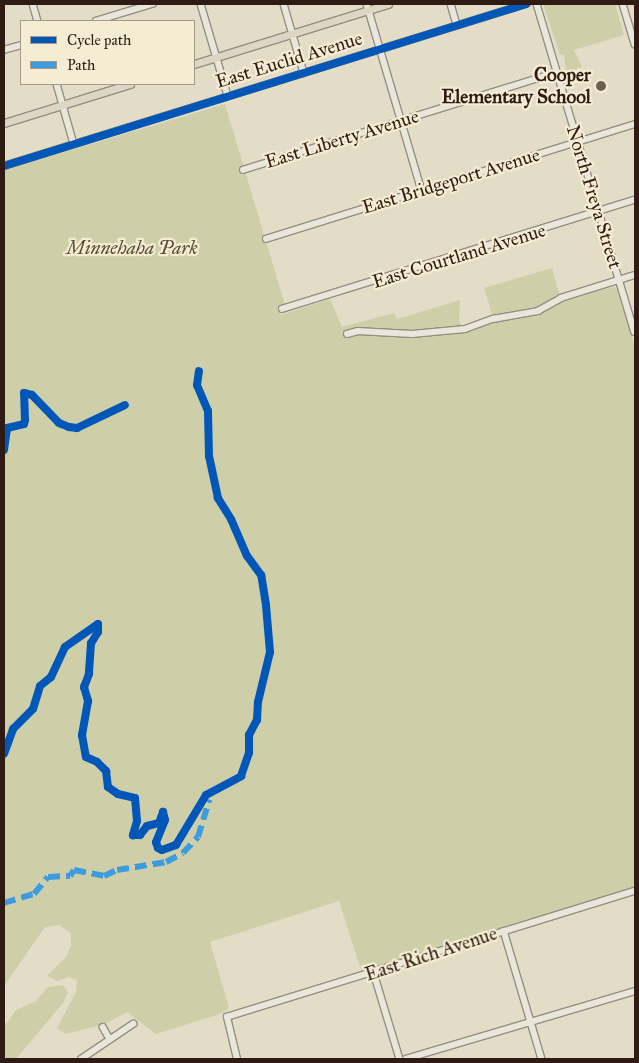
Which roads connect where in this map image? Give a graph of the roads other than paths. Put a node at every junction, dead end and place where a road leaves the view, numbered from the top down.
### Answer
1 (33, 4) edge
2 (152, 4) edge
3 (200, 4) edge
4 (284, 4) edge
5 (388, 4) edge
6 (451, 4) edge
7 (526, 4) edge
8 (537, 4) edge
9 (623, 4) edge
10 (368, 7) edge
11 (38, 20) edge
12 (99, 20) edge
13 (457, 25) junction
14 (293, 33) junction
15 (635, 44) edge
16 (20, 45) edge
17 (380, 49) junction
18 (4, 50) edge
19 (216, 57) junction
20 (195, 64) edge
21 (304, 72) junction
22 (557, 72) junction
23 (57, 85) edge
24 (127, 85) edge
25 (228, 96) junction
26 (64, 104) junction
27 (401, 120) junction
28 (4, 123) edge
29 (635, 124) edge
30 (578, 142) junction
31 (74, 144) junction
32 (4, 166) edge
33 (243, 170) dead end
34 (422, 190) junction
35 (635, 200) edge
36 (599, 212) junction
37 (266, 239) dead end
38 (635, 275) edge
39 (619, 279) junction
40 (282, 309) dead end
41 (635, 332) edge
42 (347, 334) dead end
43 (635, 891) edge
44 (504, 931) junction
45 (374, 973) junction
46 (635, 991) edge
47 (531, 1022) junction
48 (133, 1024) dead end
49 (103, 1028) dead end
50 (110, 1040) junction
51 (81, 1059) edge
52 (237, 1059) edge
53 (400, 1059) edge
54 (406, 1059) edge
55 (542, 1059) edge

1 - 11 street
2 - 12 street
3 - 19 street
4 - 14 street
5 - 10 main road
6 - 13 street
7 - 13 street, East Euclid Avenue
8 - 22 street, North Freya Street
9 - 15 street
10 - 14 main road
10 - 17 street
13 - 17 street, East Euclid Avenue
14 - 19 main road
14 - 21 street
16 - 18 street
17 - 21 street, East Euclid Avenue
17 - 27 street
19 - 20 main road
19 - 25 street
21 - 25 street, East Euclid Avenue
22 - 27 street, East Liberty Avenue
22 - 30 street, North Freya Street
23 - 26 street
24 - 26 main road
25 - 31 street, East Euclid Avenue
26 - 28 main road
26 - 31 street
27 - 33 street, East Liberty Avenue
27 - 34 street
29 - 30 street, East Bridgeport Avenue
30 - 34 street, East Bridgeport Avenue
30 - 36 street, North Freya Street
31 - 32 street, East Euclid Avenue
34 - 37 street, East Bridgeport Avenue
35 - 36 street, East Courtland Avenue
36 - 39 street, North Freya Street
36 - 40 street, East Courtland Avenue
38 - 39 street
39 - 41 street, North Freya Street
39 - 42 street
43 - 44 street, East Rich Avenue
44 - 45 street, East Rich Avenue
44 - 47 street
45 - 52 street, East Rich Avenue
45 - 53 street
46 - 47 street
47 - 54 street
47 - 55 street
48 - 50 street
49 - 50 street
50 - 51 street

